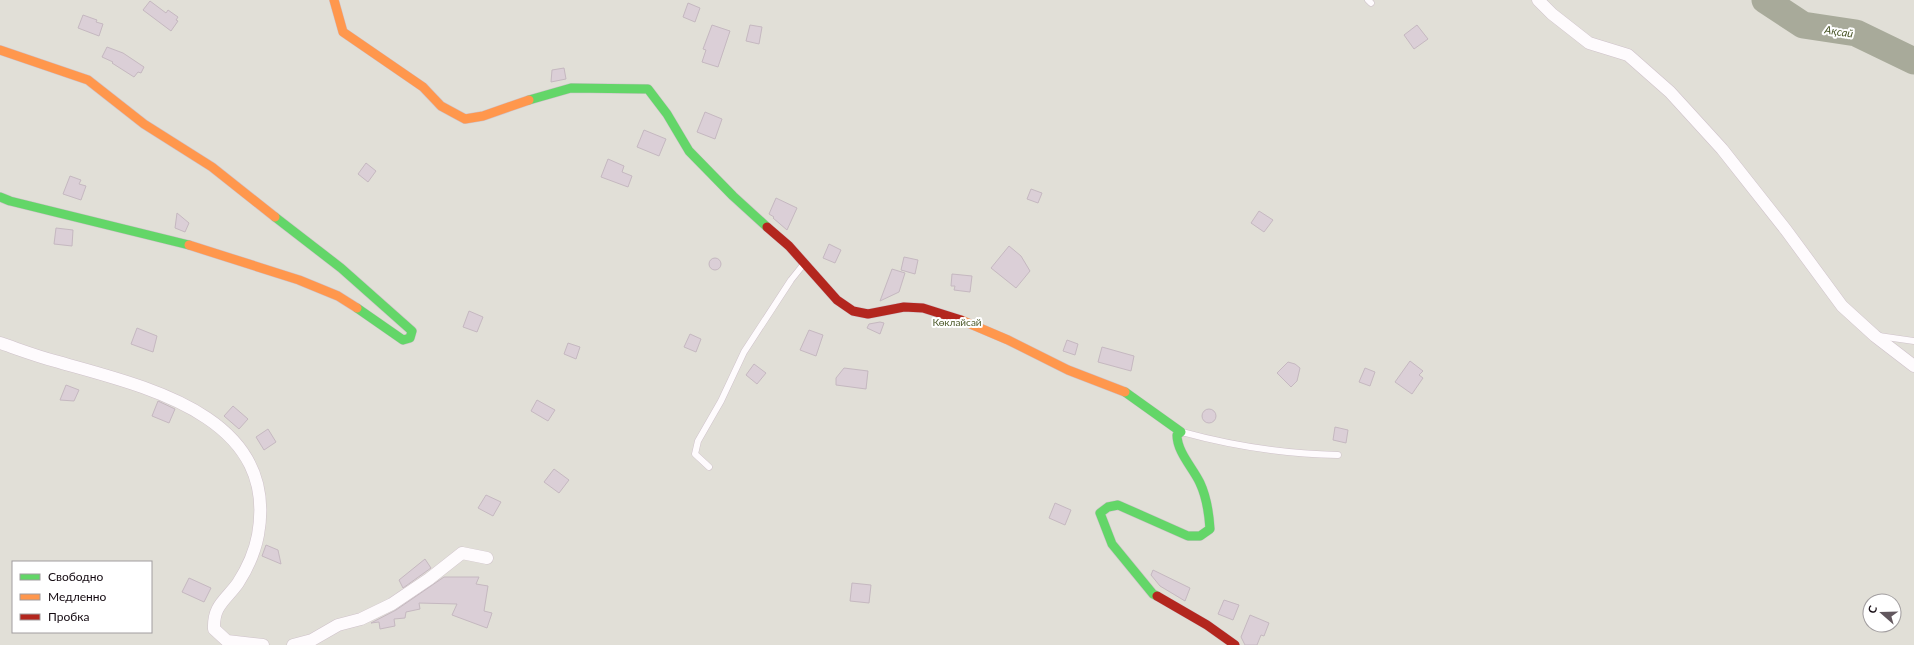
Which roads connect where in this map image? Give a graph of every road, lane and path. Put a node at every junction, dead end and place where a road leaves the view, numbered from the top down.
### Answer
1 (334, 0) edge
2 (1538, 0) edge
3 (0, 50) edge
4 (0, 197) edge
5 (804, 264) junction
6 (1875, 336) junction
7 (1914, 341) edge
8 (0, 343) edge
9 (1914, 366) edge
10 (1181, 432) junction
11 (1338, 455) dead end
12 (709, 467) dead end
13 (487, 558) dead end
14 (263, 645) edge
15 (293, 645) edge
16 (1235, 645) edge

1 - 5 street
2 - 6 street
3 - 4 street
5 - 10 street
5 - 12 lane
6 - 7 lane
6 - 9 street
8 - 14 street
10 - 11 lane
10 - 16 street
13 - 15 street

